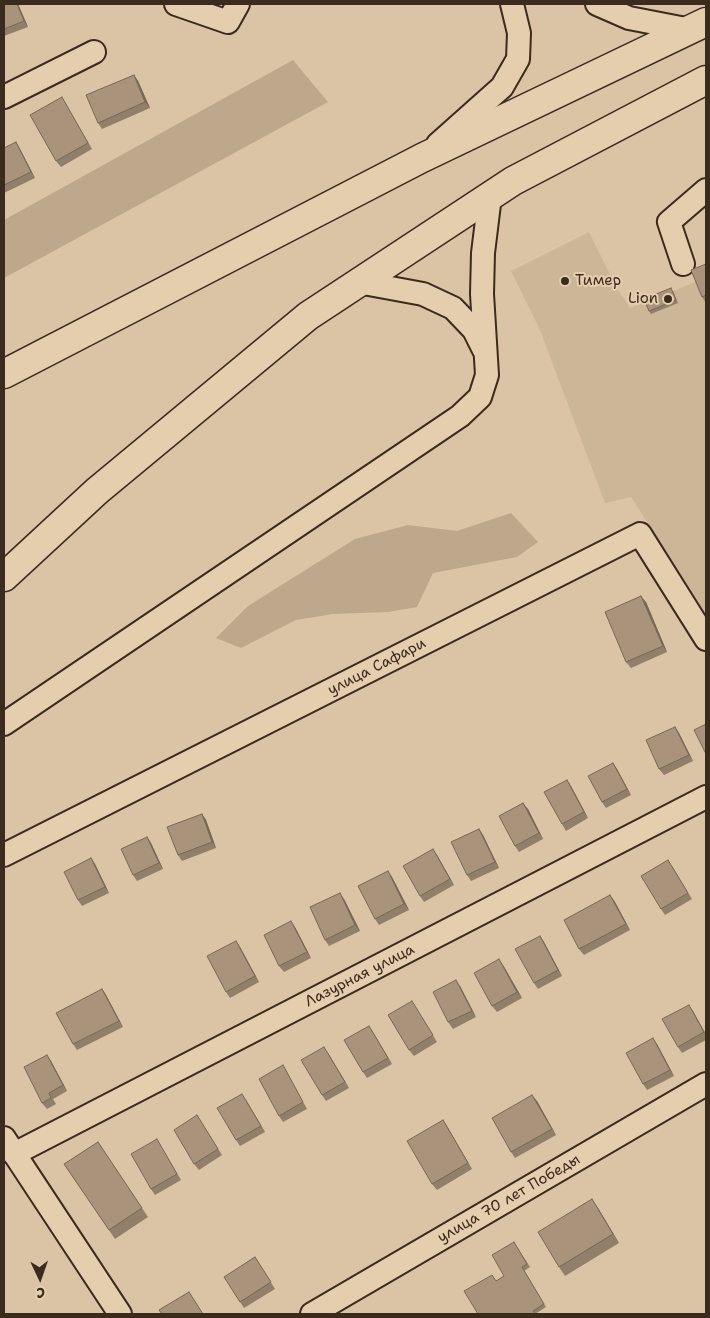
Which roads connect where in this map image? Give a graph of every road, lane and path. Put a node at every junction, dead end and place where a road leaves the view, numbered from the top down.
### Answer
1 (176, 4) edge
2 (238, 4) edge
3 (512, 4) edge
4 (597, 4) edge
5 (698, 26) edge
6 (94, 52) dead end
7 (706, 80) edge
8 (4, 97) edge
9 (422, 158) junction
10 (706, 190) edge
11 (490, 196) junction
12 (684, 264) dead end
13 (358, 282) junction
14 (487, 356) junction
15 (4, 374) edge
16 (4, 577) edge
17 (706, 639) edge
18 (4, 724) edge
19 (706, 797) edge
20 (4, 855) edge
21 (706, 1084) edge
22 (9, 1146) edge
23 (120, 1314) edge
24 (312, 1314) edge

1 - 2 street
3 - 9 street
4 - 5 street
5 - 9 main road
6 - 8 street
7 - 11 main road
9 - 15 main road
10 - 12 street
11 - 13 main road
11 - 14 street
13 - 14 street
13 - 16 main road
14 - 18 street
17 - 20 street, улица Сафари
19 - 22 street, Лазурная улица
21 - 24 street, улица 70 лет Победы
22 - 23 street

